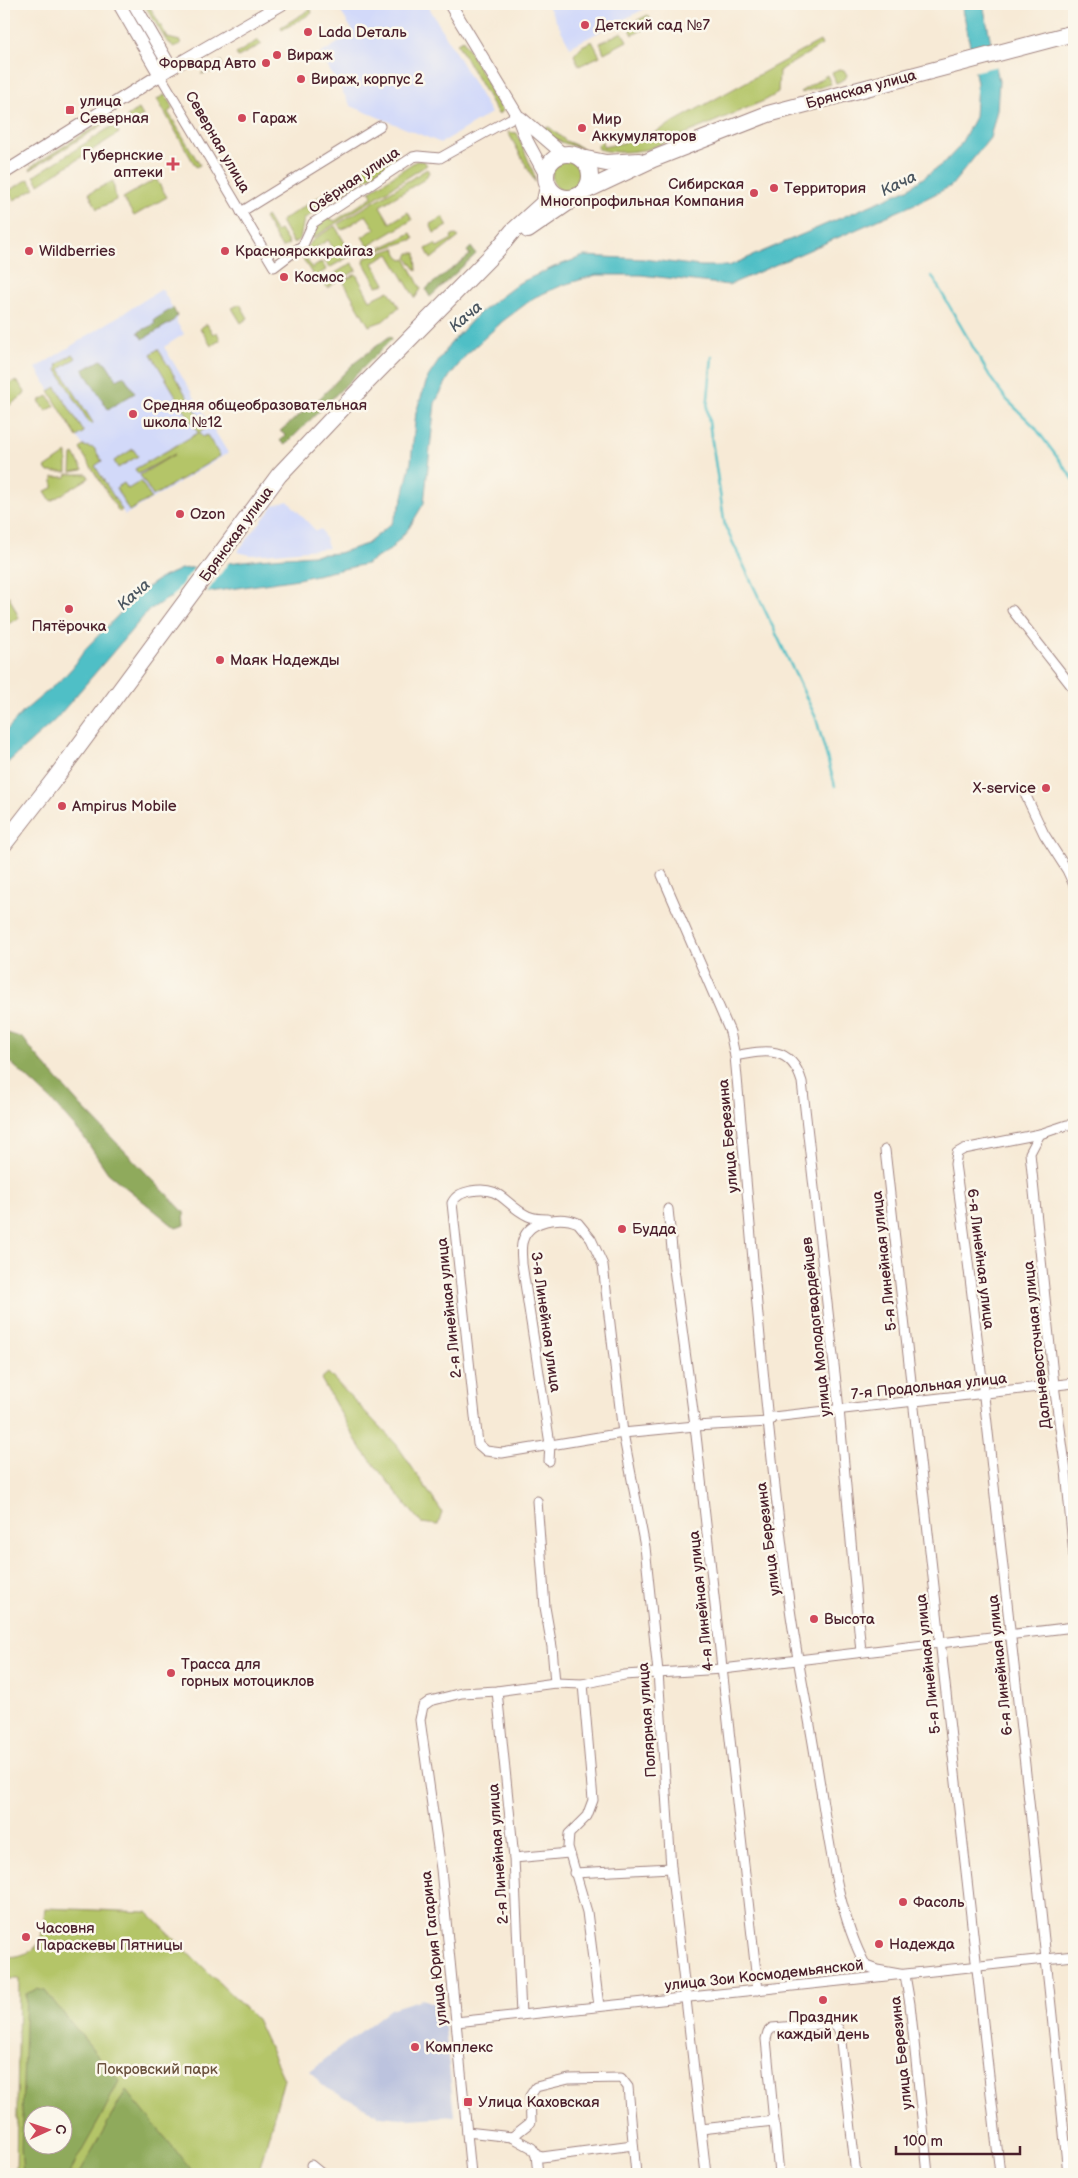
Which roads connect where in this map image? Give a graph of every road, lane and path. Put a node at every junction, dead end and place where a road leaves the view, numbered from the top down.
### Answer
1 (119, 4) edge
2 (134, 4) edge
3 (282, 4) edge
4 (450, 4) edge
5 (1074, 33) edge
6 (171, 68) junction
7 (160, 76) junction
8 (168, 88) junction
9 (517, 115) junction
10 (380, 126) dead end
11 (563, 154) junction
12 (582, 158) junction
13 (653, 160) junction
14 (4, 173) edge
15 (547, 181) junction
16 (581, 194) junction
17 (241, 212) junction
18 (497, 250) junction
19 (274, 267) joint
20 (1012, 610) dead end
21 (1074, 689) edge
22 (1026, 796) dead end
23 (4, 844) edge
24 (662, 875) dead end
25 (1074, 885) edge
26 (735, 1056) junction
27 (1074, 1125) edge
28 (1040, 1134) junction
29 (885, 1150) dead end
30 (668, 1209) dead end
31 (550, 1219) junction
32 (1074, 1383) edge
33 (1054, 1385) junction
34 (984, 1394) junction
35 (914, 1401) junction
36 (839, 1409) junction
37 (769, 1422) junction
38 (695, 1426) junction
39 (623, 1433) junction
40 (550, 1444) junction
41 (548, 1461) dead end
42 (1070, 1471) edge
43 (537, 1501) dead end
44 (1074, 1556) edge
45 (1074, 1627) edge
46 (1011, 1635) junction
47 (940, 1643) junction
48 (861, 1652) junction
49 (798, 1659) junction
50 (723, 1669) junction
51 (658, 1672) junction
52 (555, 1683) junction
53 (583, 1684) junction
54 (498, 1692) junction
55 (569, 1853) junction
56 (514, 1858) junction
57 (671, 1868) junction
58 (574, 1872) junction
59 (1074, 1956) edge
60 (1047, 1959) junction
61 (977, 1967) junction
62 (905, 1975) junction
63 (758, 1990) junction
64 (686, 1997) junction
65 (598, 2006) junction
66 (521, 2015) junction
67 (456, 2022) junction
68 (774, 2121) junction
69 (700, 2129) junction
70 (467, 2132) junction
71 (512, 2137) junction
72 (633, 2145) junction
73 (536, 2155) junction
74 (311, 2165) dead end
75 (322, 2174) edge
76 (471, 2174) edge
77 (538, 2174) edge
78 (636, 2174) edge
79 (706, 2174) edge
80 (779, 2174) edge
81 (856, 2174) edge
82 (928, 2174) edge
83 (1000, 2174) edge
84 (1068, 2174) edge

1 - 7 main road
2 - 6 main road
3 - 6 main road
4 - 9 main road
5 - 13 highway, Брянская улица
6 - 7 main road
6 - 8 street, Северная улица
7 - 8 street
7 - 14 main road
8 - 17 street, Северная улица
9 - 11 main road
9 - 15 main road
9 - 19 street, Озёрная улица
10 - 17 street
11 - 12 highway, Брянская улица
11 - 15 highway, Брянская улица
12 - 13 highway, Брянская улица
12 - 16 highway
13 - 16 highway, Брянская улица
15 - 16 highway
15 - 18 highway, Брянская улица
16 - 18 highway, Брянская улица
17 - 19 street, Северная улица
18 - 23 highway, Брянская улица
20 - 21 street
22 - 25 street
24 - 26 street, улица Березина
26 - 36 street, улица Молодогвардейцев
26 - 37 street, улица Березина
27 - 28 street
28 - 33 street, Дальневосточная улица
28 - 34 street, 6-я Линейная улица
29 - 35 street, 5-я Линейная улица
30 - 38 street, 4-я Линейная улица
31 - 39 street, Полярная улица
31 - 40 street, 3-я Линейная улица
31 - 40 street, 2-я Линейная улица
32 - 33 street, 7-я Продольная улица
33 - 34 street, 7-я Продольная улица
33 - 42 street, Дальневосточная улица
34 - 35 street, 7-я Продольная улица
34 - 46 street, 6-я Линейная улица
35 - 36 street, 7-я Продольная улица
35 - 47 street, 5-я Линейная улица
36 - 37 street, 7-я Продольная улица
36 - 48 street, улица Молодогвардейцев
37 - 38 street, 7-я Продольная улица
37 - 49 street, улица Березина
38 - 39 street, 7-я Продольная улица
38 - 50 street, 4-я Линейная улица
39 - 40 street, 7-я Продольная улица
39 - 51 street, Полярная улица
40 - 41 street, 3-я Линейная улица
42 - 44 street, Дальневосточная улица
43 - 52 street
45 - 46 street
46 - 47 street
46 - 60 street, 6-я Линейная улица
47 - 48 street
47 - 61 street, 5-я Линейная улица
48 - 49 street
49 - 50 street
49 - 62 street, улица Березина
50 - 51 street
50 - 63 street, 4-я Линейная улица
51 - 53 street
51 - 57 street, Полярная улица
52 - 53 street
52 - 54 street
53 - 55 street
54 - 56 street, 2-я Линейная улица
54 - 67 street, улица Юрия Гагарина
55 - 56 street
55 - 58 street
56 - 66 street, 2-я Линейная улица
57 - 58 street
57 - 64 street, Полярная улица
58 - 65 street
59 - 60 street, улица Зои Космодемьянской
60 - 61 street, улица Зои Космодемьянской
60 - 84 street, 6-я Линейная улица
61 - 62 street, улица Зои Космодемьянской
61 - 83 street, 5-я Линейная улица
62 - 63 street, улица Зои Космодемьянской
62 - 82 street, улица Березина
63 - 64 street, улица Зои Космодемьянской
64 - 65 street, улица Зои Космодемьянской
64 - 69 street, Полярная улица
65 - 66 street, улица Зои Космодемьянской
66 - 67 street, улица Зои Космодемьянской
67 - 70 street, улица Юрия Гагарина
68 - 69 street
68 - 80 street
68 - 81 street
69 - 79 street, Полярная улица
70 - 71 street
70 - 76 street, улица Юрия Гагарина
71 - 72 street
71 - 73 street
72 - 73 street
72 - 78 street
73 - 77 street
74 - 75 street

